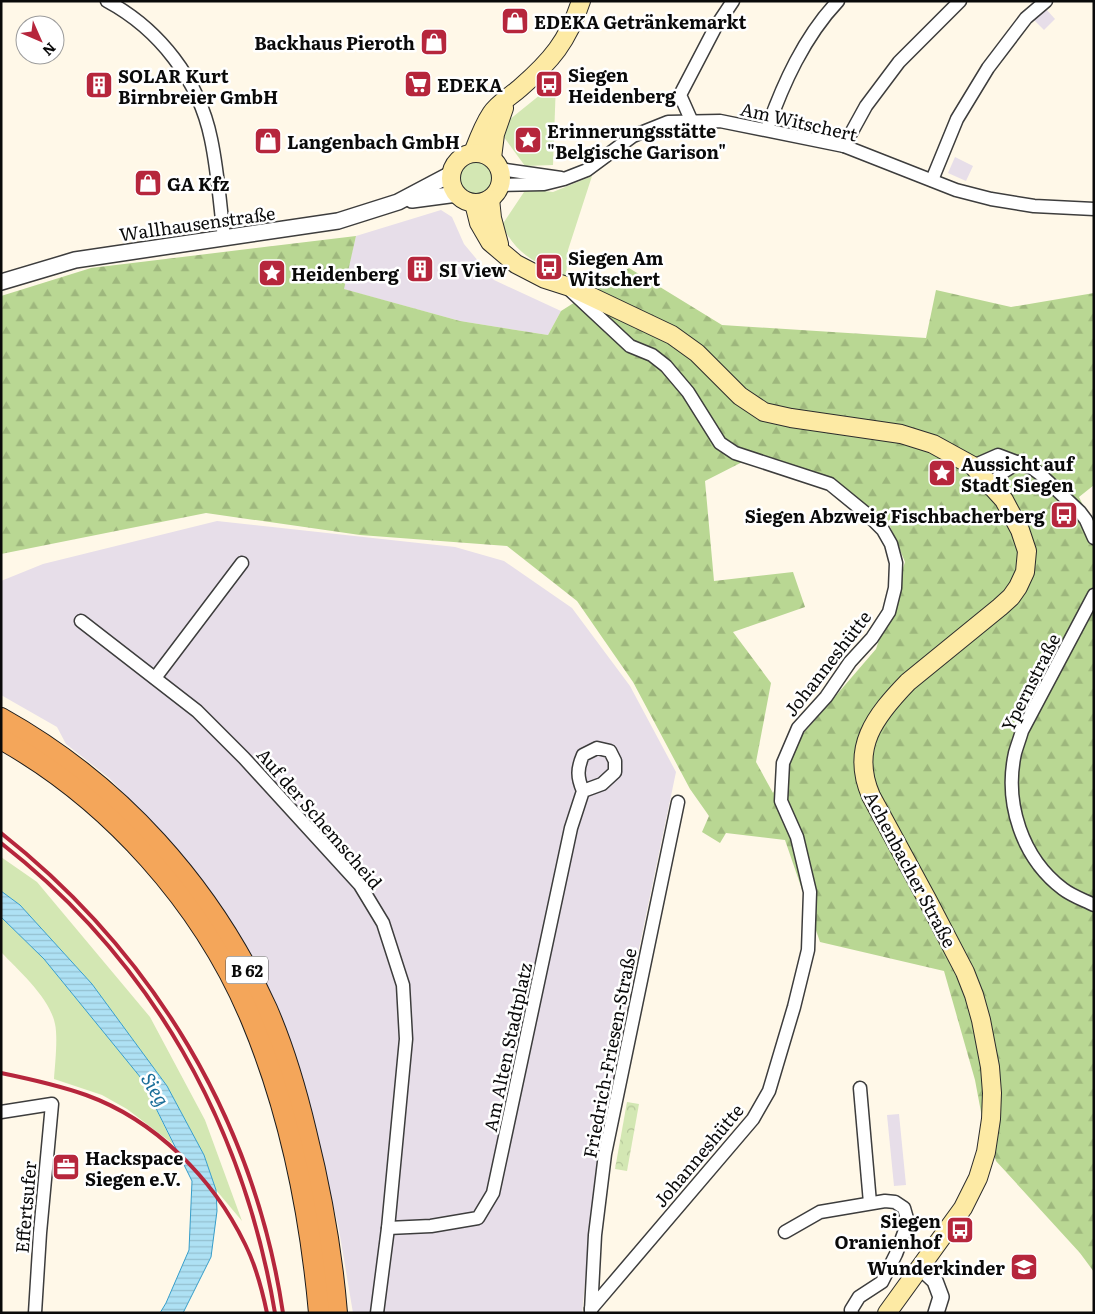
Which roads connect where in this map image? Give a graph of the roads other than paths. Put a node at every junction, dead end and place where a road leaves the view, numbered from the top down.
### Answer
1 (107, 1) edge
2 (581, 1) edge
3 (733, 1) edge
4 (838, 1) edge
5 (960, 1) edge
6 (1046, 1) edge
7 (508, 99) junction
8 (692, 122) junction
9 (767, 130) junction
10 (844, 146) junction
11 (473, 153) junction
12 (451, 174) junction
13 (932, 180) junction
14 (491, 183) junction
15 (457, 194) junction
16 (398, 202) junction
17 (1094, 209) edge
18 (224, 238) junction
19 (1, 282) edge
20 (564, 284) junction
21 (1019, 462) junction
22 (973, 466) junction
23 (991, 485) junction
24 (1094, 538) edge
25 (242, 563) dead end
26 (1094, 595) edge
27 (81, 621) dead end
28 (155, 678) junction
29 (1, 718) edge
30 (1, 739) edge
31 (583, 791) dead end
32 (678, 802) dead end
33 (1094, 905) edge
34 (860, 1088) dead end
35 (1, 1112) edge
36 (870, 1203) junction
37 (388, 1228) junction
38 (785, 1232) dead end
39 (920, 1267) junction
40 (591, 1311) edge
41 (35, 1313) edge
42 (319, 1313) edge
43 (338, 1313) edge
44 (377, 1313) edge
45 (852, 1313) edge
46 (887, 1313) edge
47 (936, 1313) edge

1 - 18 street
2 - 7 main road, Achenbacher Straße
3 - 8 street
4 - 9 street
5 - 10 street
6 - 13 street
7 - 11 main road, Achenbacher Straße
7 - 14 main road, Achenbacher Straße
8 - 9 street, Am Witschert
8 - 14 street, Am Witschert
9 - 10 street, Am Witschert
10 - 13 street, Am Witschert
11 - 12 main road
11 - 14 main road
12 - 15 main road
12 - 16 street, Wallhausenstraße
13 - 17 street, Am Witschert
14 - 15 main road
14 - 20 main road, Achenbacher Straße
15 - 16 street, Wallhausenstraße
16 - 18 street, Wallhausenstraße
18 - 19 street, Wallhausenstraße
20 - 22 main road, Achenbacher Straße
20 - 40 street, Johanneshütte
21 - 22 street
21 - 23 street
21 - 24 street
22 - 23 main road, Achenbacher Straße
23 - 39 main road, Achenbacher Straße
25 - 28 street
26 - 33 street, Ypernstraße
27 - 28 street, Auf der Schemscheid
28 - 37 street, Auf der Schemscheid
29 - 43 highway, B 62
30 - 42 highway, B 62
31 - 37 street, Am Alten Stadtplatz
32 - 40 street, Friedrich-Friesen-Straße
34 - 36 street
35 - 41 street, Effertsufer
36 - 38 street
36 - 45 street
37 - 44 street, Auf der Schemscheid
39 - 46 main road, Achenbacher Straße
39 - 47 street

